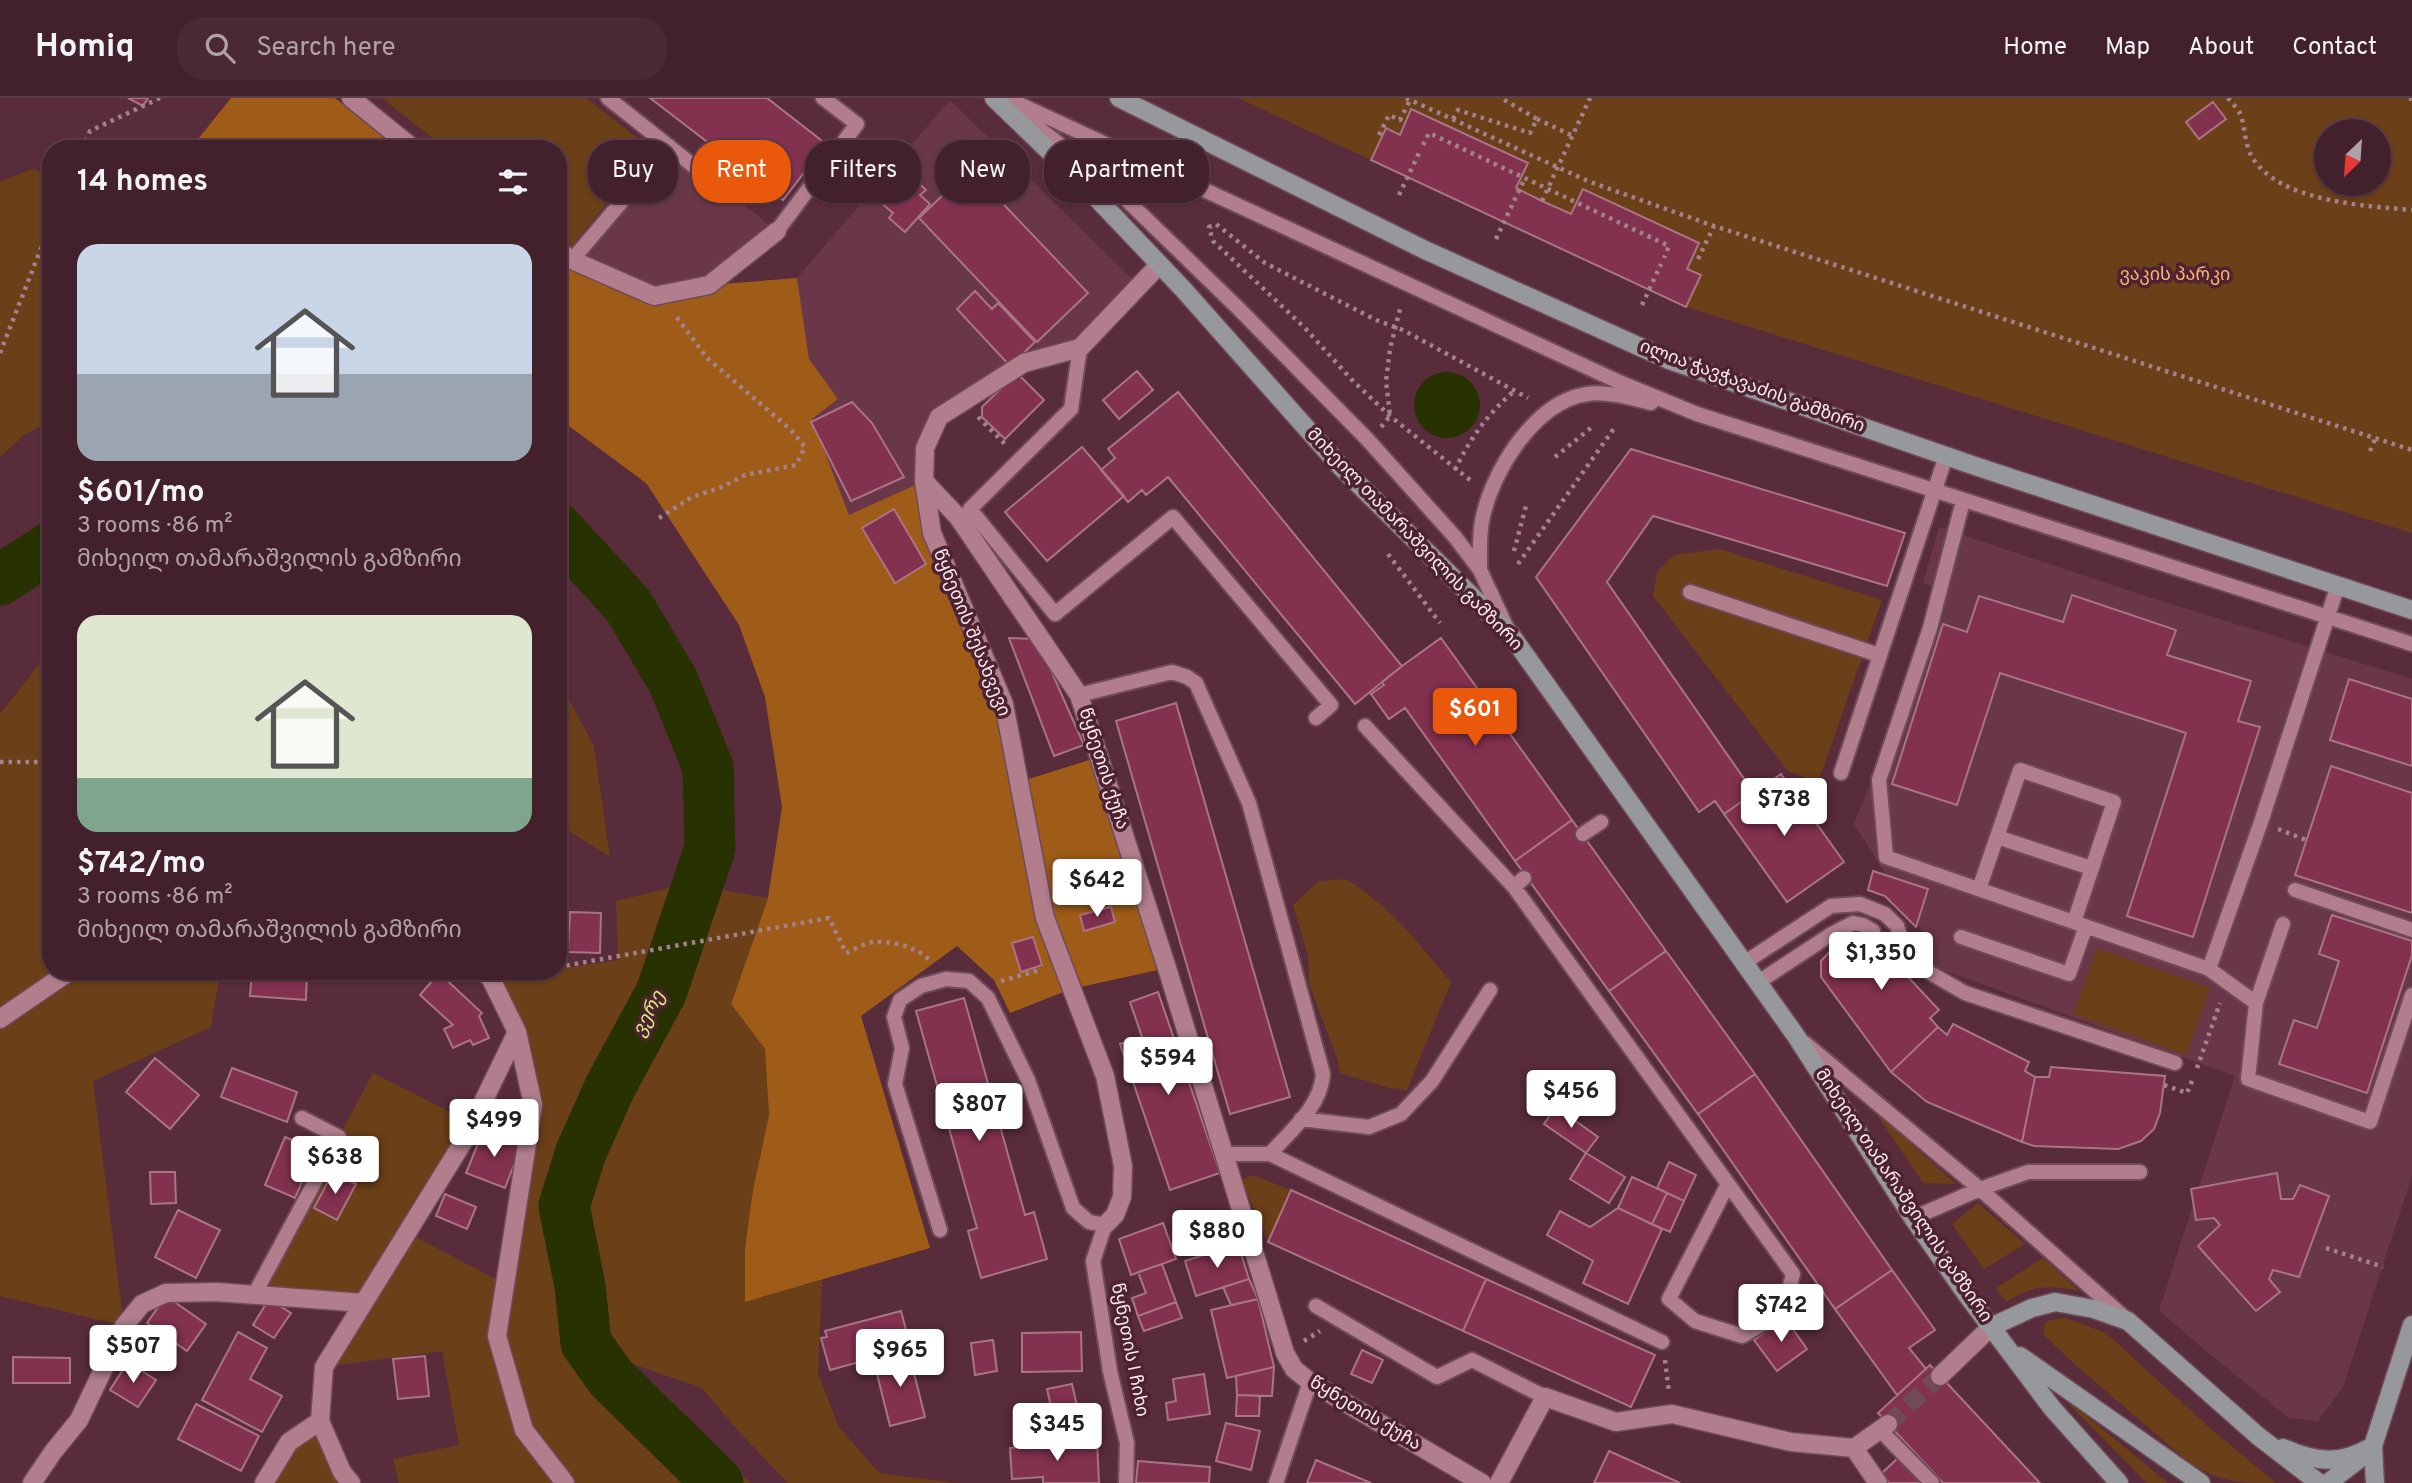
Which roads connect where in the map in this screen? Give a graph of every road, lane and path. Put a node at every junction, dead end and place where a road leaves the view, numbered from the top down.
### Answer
1 (160, 98) edge
2 (351, 98) edge
3 (608, 98) edge
4 (823, 98) edge
5 (996, 98) edge
6 (1006, 98) edge
7 (1119, 98) edge
8 (1501, 98) edge
9 (1590, 98) edge
10 (2228, 98) edge
11 (1408, 99) edge
12 (1453, 119) junction
13 (1537, 119) junction
14 (1379, 135) dead end
15 (1573, 136) junction
16 (86, 140) edge
17 (403, 140) edge
18 (661, 140) edge
19 (1423, 145) dead end
20 (1420, 151) dead end
21 (678, 153) edge
22 (692, 164) edge
23 (1558, 168) junction
24 (1525, 178) junction
25 (1548, 189) junction
26 (1399, 195) dead end
27 (1542, 201) dead end
28 (615, 203) edge
29 (2412, 210) edge
30 (1714, 226) junction
31 (777, 231) joint
32 (1496, 239) dead end
33 (42, 246) edge
34 (567, 253) edge
35 (567, 256) edge
36 (1664, 258) dead end
37 (1698, 259) dead end
38 (1661, 264) dead end
39 (1160, 265) junction
40 (654, 296) junction
41 (1403, 300) dead end
42 (1642, 304) dead end
43 (1394, 327) junction
44 (1080, 348) junction
45 (0, 353) edge
46 (1514, 391) junction
47 (1528, 398) dead end
48 (1696, 414) junction
49 (1390, 415) junction
50 (1592, 427) dead end
51 (1615, 427) dead end
52 (1380, 428) dead end
53 (994, 433) dead end
54 (2375, 439) junction
55 (1005, 444) dead end
56 (2412, 450) edge
57 (2370, 452) dead end
58 (1946, 456) junction
59 (1555, 457) dead end
60 (1455, 470) junction
61 (1470, 480) dead end
62 (925, 481) junction
63 (1933, 492) junction
64 (1527, 502) dead end
65 (1963, 502) junction
66 (659, 519) dead end
67 (1514, 551) dead end
68 (1388, 554) dead end
69 (1518, 564) dead end
70 (1480, 570) junction
71 (2339, 585) junction
72 (1690, 592) dead end
73 (2412, 610) edge
74 (2328, 617) junction
75 (1440, 623) dead end
76 (1511, 635) junction
77 (2412, 645) edge
78 (1879, 655) junction
79 (1079, 695) junction
80 (1316, 718) dead end
81 (1365, 726) dead end
82 (0, 762) edge
83 (42, 762) edge
84 (1841, 774) dead end
85 (1601, 821) dead end
86 (1583, 834) dead end
87 (1997, 836) junction
88 (2091, 868) junction
89 (1979, 889) junction
90 (2295, 890) dead end
91 (2080, 924) junction
92 (2283, 925) dead end
93 (2412, 930) edge
94 (1872, 931) dead end
95 (1900, 936) dead end
96 (1961, 937) dead end
97 (1913, 962) dead end
98 (1744, 963) junction
99 (567, 965) edge
100 (1050, 967) dead end
101 (2209, 968) junction
102 (946, 979) junction
103 (57, 980) edge
104 (491, 980) edge
105 (1757, 983) junction
106 (2228, 983) junction
107 (1490, 990) dead end
108 (1002, 991) dead end
109 (2412, 996) edge
110 (2256, 1003) junction
111 (0, 1019) edge
112 (517, 1032) junction
113 (1796, 1036) junction
114 (2175, 1063) dead end
115 (2164, 1085) dead end
116 (302, 1118) dead end
117 (1301, 1119) junction
118 (1225, 1154) junction
119 (1270, 1154) junction
120 (2140, 1172) dead end
121 (1728, 1184) junction
122 (1980, 1189) junction
123 (1913, 1218) junction
124 (1105, 1225) junction
125 (940, 1230) dead end
126 (2326, 1248) dead end
127 (2383, 1267) dead end
128 (254, 1295) junction
129 (364, 1303) junction
130 (1316, 1306) dead end
131 (1339, 1320) junction
132 (2128, 1321) junction
133 (2412, 1325) edge
134 (1991, 1327) junction
135 (1662, 1342) joint
136 (2008, 1348) junction
137 (1285, 1353) junction
138 (1940, 1376) tunnel mouth
139 (1310, 1382) junction
140 (1545, 1396) junction
141 (1672, 1414) junction
142 (320, 1421) junction
143 (1884, 1427) joint
144 (2258, 1436) junction
145 (2373, 1446) junction
146 (1854, 1447) junction
147 (32, 1483) edge
148 (264, 1483) edge
149 (351, 1483) edge
150 (565, 1483) edge
151 (1126, 1483) edge
152 (1276, 1483) edge
153 (1482, 1483) edge
154 (1499, 1483) edge
155 (1878, 1483) edge
156 (1932, 1483) edge
157 (2119, 1483) edge
158 (2201, 1483) edge
159 (2319, 1483) edge
160 (2328, 1483) edge
161 (2353, 1483) edge
162 (2375, 1483) edge

1 - 16 path
2 - 17 street
3 - 18 lane
4 - 31 lane
5 - 39 main road
5 - 70 lane
6 - 48 lane
7 - 58 main road, ილია ჭავჭავაძის გამზირი
8 - 13 path
9 - 15 path
10 - 29 path
11 - 12 path
11 - 14 path
12 - 13 path
12 - 23 path
13 - 15 path
15 - 23 path
19 - 24 path
20 - 26 path
21 - 22 lane
23 - 25 path
23 - 30 path
24 - 25 path
24 - 32 path
25 - 27 path
25 - 36 path
28 - 34 lane
30 - 37 path
30 - 54 path
31 - 40 street
33 - 45 path
35 - 40 street
38 - 42 path
39 - 44 street
39 - 76 main road, მიხეილ თამარაშვილის გამზირი
40 - 66 path
41 - 43 path
43 - 46 path
43 - 49 path
43 - 49 path
44 - 62 street
44 - 80 lane
46 - 47 path
46 - 60 path
48 - 63 lane
48 - 70 lane
49 - 52 path
49 - 60 path
50 - 59 path
51 - 69 path
53 - 55 path
54 - 56 path
54 - 57 path
58 - 63 lane
58 - 71 main road, ილია ჭავჭავაძის გამზირი
60 - 61 path
62 - 79 street, წყნეთის ქუჩა
62 - 124 street, წყნეთის შესახვევი
63 - 65 lane
63 - 78 lane
64 - 67 path
65 - 74 lane
65 - 89 lane
68 - 75 path
70 - 76 lane
71 - 73 main road, ილია ჭავჭავაძის გამზირი
71 - 74 lane
72 - 78 lane
74 - 77 lane
74 - 101 lane
76 - 98 main road, მიხეილ თამარაშვილის გამზირი
78 - 84 lane
79 - 117 lane
79 - 118 street, წყნეთის ქუჩა
81 - 121 lane
82 - 83 path
85 - 86 lane
87 - 88 lane
87 - 88 lane
87 - 89 lane
88 - 91 lane
89 - 91 lane
90 - 93 lane
91 - 96 lane
91 - 101 lane
92 - 110 lane
94 - 105 lane
95 - 98 lane
97 - 114 lane
98 - 105 main road, მიხეილ თამარაშვილის გამზირი
99 - 102 path
100 - 108 path
101 - 106 lane
102 - 124 lane
102 - 125 lane
103 - 111 street
104 - 112 street
105 - 113 main road, მიხეილ თამარაშვილის გამზირი
106 - 110 lane
106 - 115 path
107 - 117 lane
109 - 110 lane
112 - 129 street
112 - 150 street
113 - 122 lane, მიხეილ თამარაშვილის გამზირი
113 - 123 main road, მიხეილ თამარაშვილის გამზირი
116 - 128 lane
117 - 119 lane
118 - 119 lane
118 - 137 street, წყნეთის ქუჩა
119 - 135 lane
120 - 122 lane
121 - 121 lane
122 - 123 lane
122 - 132 lane, მიხეილ თამარაშვილის გამზირი
123 - 134 main road, მიხეილ თამარაშვილის გამზირი
124 - 151 lane, წყნეთის I ჩიხი
126 - 127 path
128 - 129 street
128 - 147 street
129 - 142 street
130 - 131 lane
131 - 137 path
131 - 140 lane
132 - 134 main road
132 - 144 main road
133 - 145 main road
134 - 136 main road, მიხეილ თამარაშვილის გამზირი
134 - 138 street
135 - 141 path
136 - 157 main road, მიხეილ თამარაშვილის გამზირი
136 - 158 main road
137 - 139 street, წყნეთის ქუჩა
139 - 152 lane
139 - 153 street, წყნეთის ქუჩა
140 - 141 street
140 - 154 street
141 - 146 street
142 - 148 street
142 - 149 street
143 - 146 street
143 - 156 lane
144 - 145 main road
144 - 159 main road
145 - 160 main road
145 - 161 main road
145 - 162 main road
146 - 155 street

